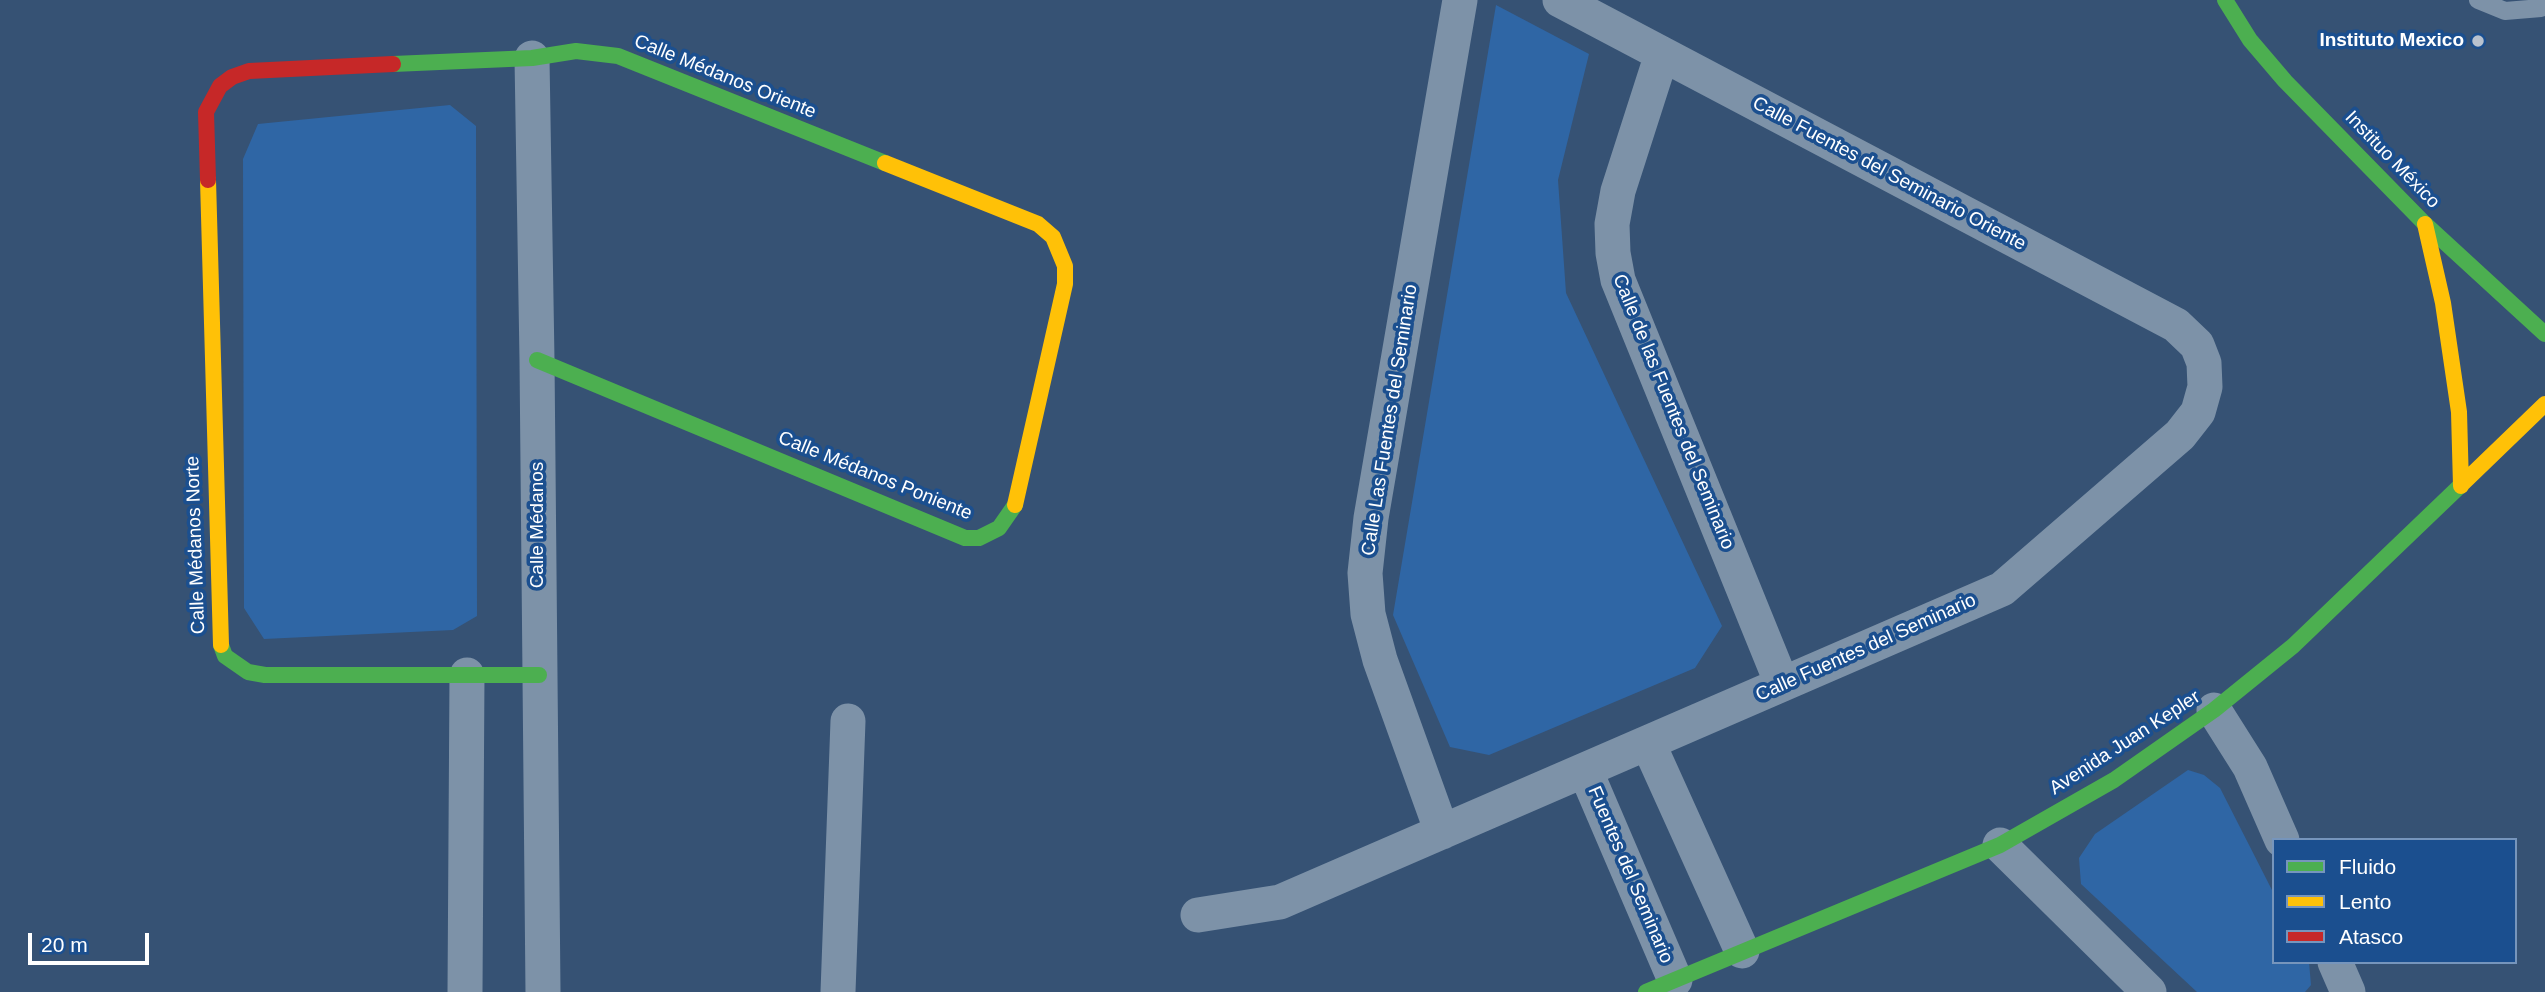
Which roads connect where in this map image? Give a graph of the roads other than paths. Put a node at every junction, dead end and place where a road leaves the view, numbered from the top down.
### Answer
1 (1460, 0) edge
2 (1560, 0) edge
3 (2225, 0) edge
4 (2478, 0) edge
5 (2545, 5) edge
6 (1662, 54) junction
7 (532, 58) junction
8 (206, 112) joint
9 (2425, 224) junction
10 (1065, 284) joint
11 (2545, 334) edge
12 (537, 360) junction
13 (2203, 363) joint
14 (2545, 404) edge
15 (2460, 486) junction
16 (467, 675) junction
17 (539, 675) junction
18 (1782, 684) junction
19 (2214, 710) junction
20 (848, 721) dead end
21 (1648, 743) junction
22 (1585, 770) junction
23 (1442, 832) junction
24 (2280, 838) edge
25 (2000, 845) junction
26 (1198, 915) dead end
27 (1742, 951) junction
28 (2336, 964) edge
29 (1661, 986) edge
30 (466, 992) edge
31 (543, 992) edge
32 (838, 992) edge
33 (2149, 992) edge
34 (2348, 992) edge

1 - 23 street, Calle Las Fuentes del Seminario
2 - 6 street, Calle Fuentes del Seminario Oriente
3 - 9 street, Instituo México
4 - 5 lane
6 - 13 street, Calle Fuentes del Seminario Oriente
6 - 18 street, Calle de las Fuentes del Seminario
7 - 8 street, Calle Médanos Oriente
7 - 10 street, Calle Médanos Oriente
7 - 12 street, Calle Médanos
8 - 16 street, Calle Médanos Norte
9 - 11 street, Instituo México
9 - 15 street
10 - 12 street, Calle Médanos Poniente
12 - 17 street, Calle Médanos
13 - 18 street, Calle Fuentes del Seminario
14 - 15 street, Avenida Juan Kepler
15 - 19 street, Avenida Juan Kepler
16 - 17 street, Calle Médanos Norte
16 - 30 street
17 - 31 street, Calle Médanos
18 - 21 street, Calle Fuentes del Seminario
19 - 24 street
19 - 25 street, Avenida Juan Kepler
20 - 32 street
21 - 22 street, Calle Fuentes del Seminario
21 - 27 street
22 - 23 street, Calle Fuentes del Seminario
22 - 29 street, Fuentes del Seminario
23 - 26 street, Calle Fuentes del Seminario
25 - 27 street, Avenida Juan Kepler
25 - 33 street
27 - 29 street, Avenida Juan Kepler
28 - 34 street

